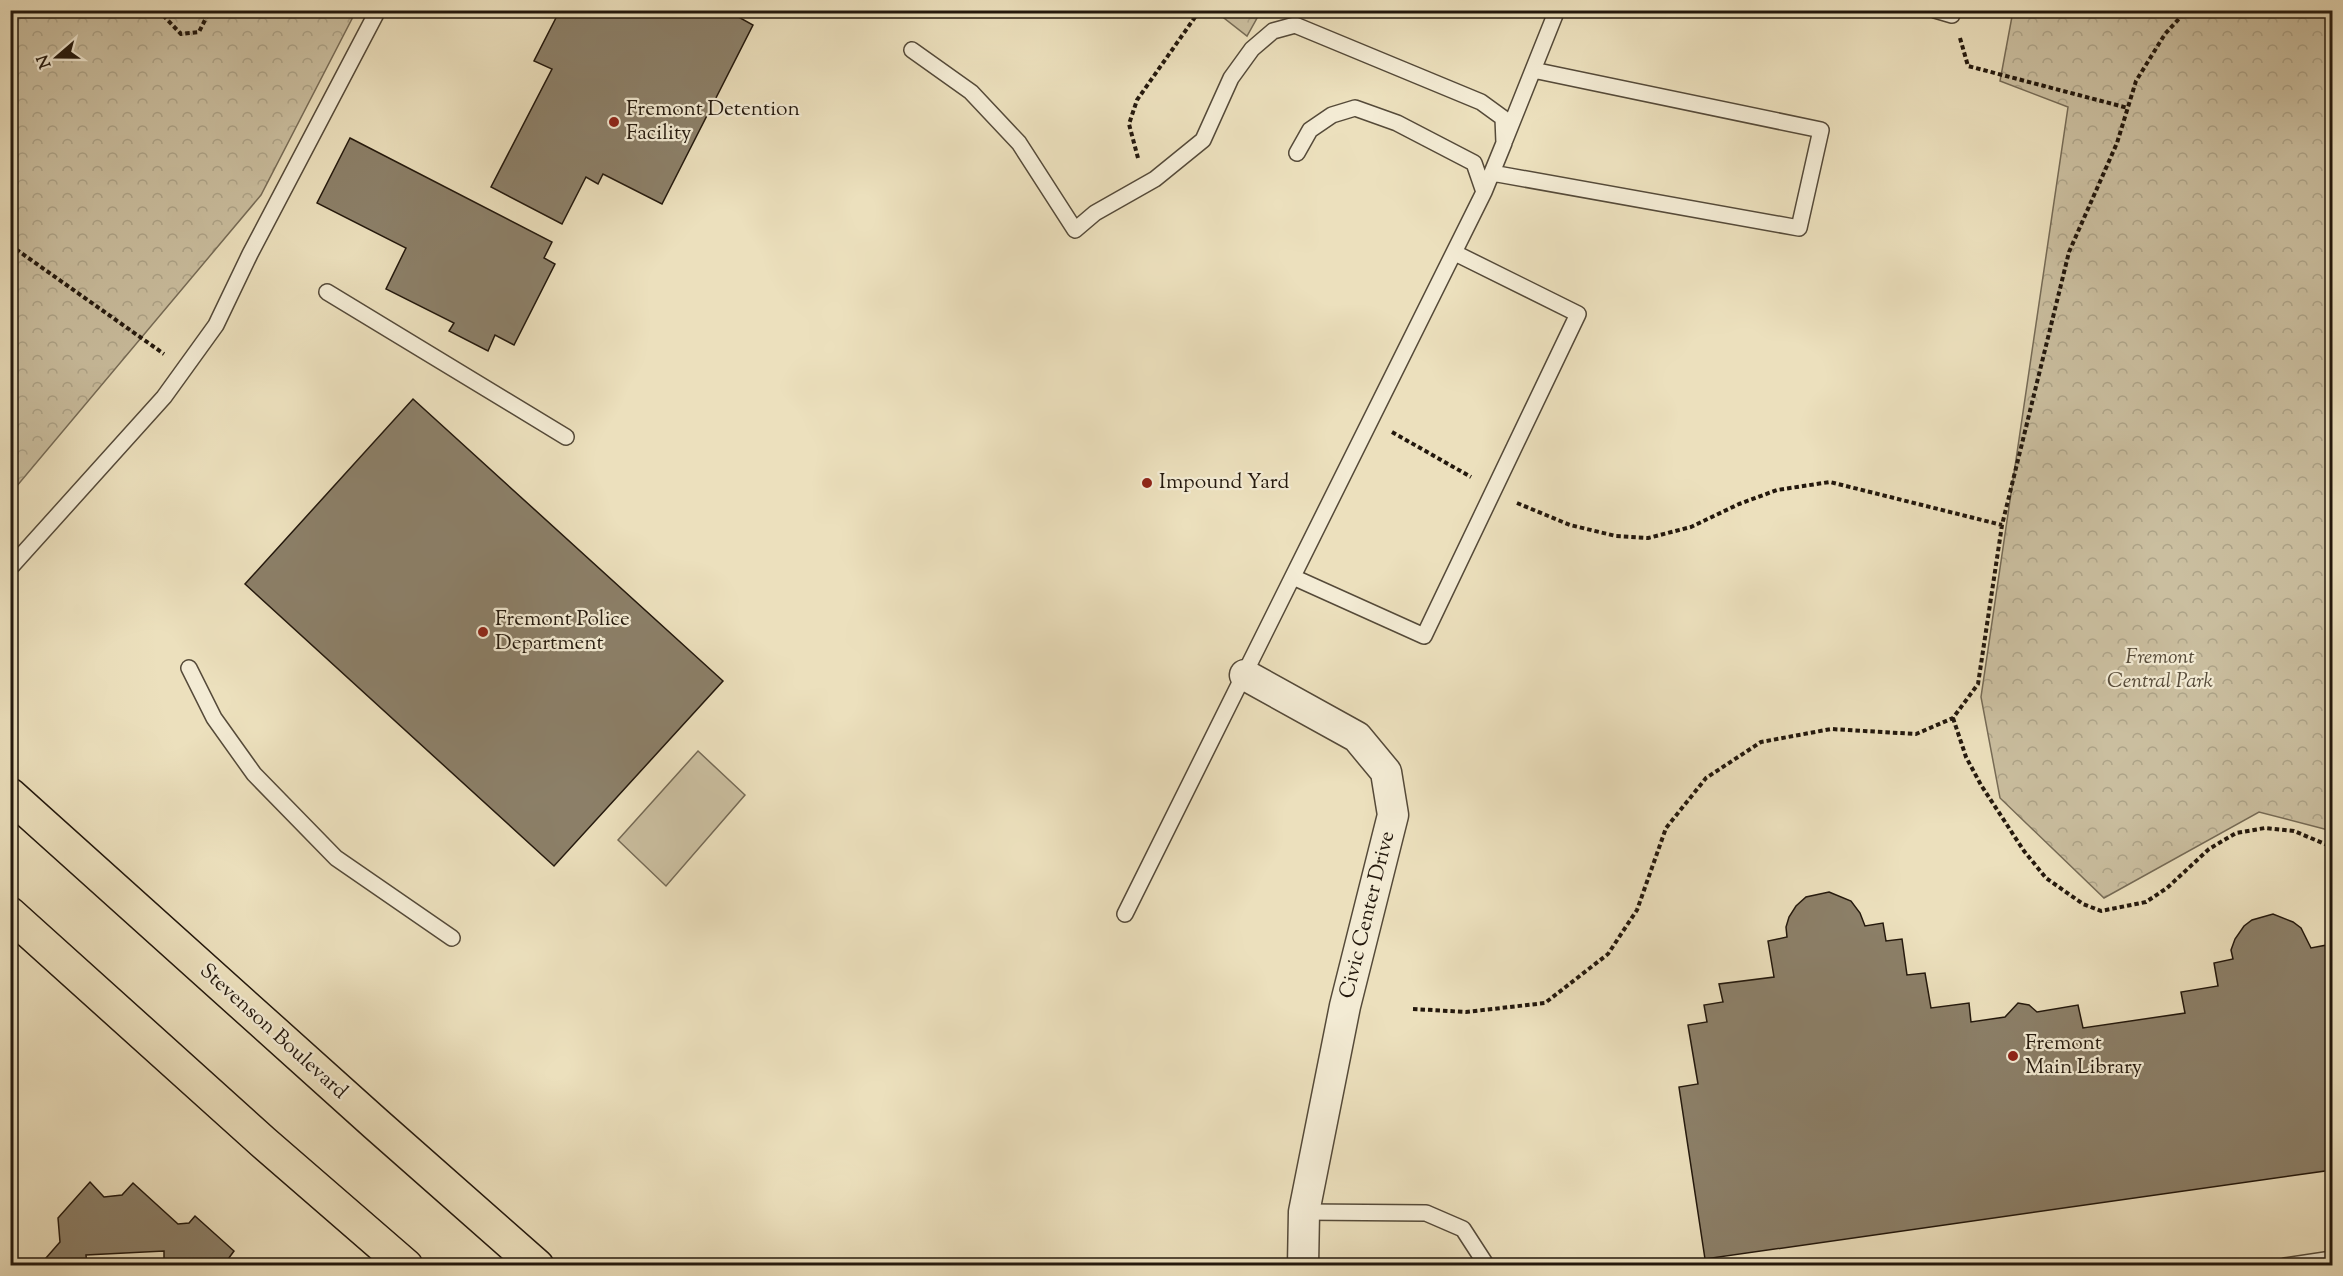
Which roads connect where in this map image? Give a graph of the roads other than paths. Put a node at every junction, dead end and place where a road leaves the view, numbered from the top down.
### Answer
1 (378, 10) edge
2 (1557, 10) edge
3 (1935, 10) edge
4 (1952, 15) road end
5 (912, 50) dead end
6 (1533, 70) junction
7 (1504, 143) junction
8 (1297, 153) dead end
9 (1492, 173) junction
10 (1484, 192) junction
11 (1455, 254) junction
12 (327, 292) dead end
13 (566, 437) dead end
14 (10, 568) edge
15 (1293, 577) junction
16 (189, 668) dead end
17 (1245, 675) junction
18 (10, 795) edge
19 (1125, 914) dead end
20 (10, 915) edge
21 (452, 938) dead end
22 (1304, 1221) junction
23 (2332, 1259) edge
24 (406, 1266) edge
25 (537, 1266) edge
26 (1294, 1266) edge
27 (1303, 1266) edge
28 (1487, 1266) edge
29 (2285, 1266) edge

1 - 14 lane
2 - 6 lane
3 - 4 lane
5 - 7 lane
6 - 7 lane
6 - 9 lane
7 - 9 lane
8 - 10 lane
9 - 10 lane
10 - 11 lane
11 - 15 lane
11 - 15 lane
12 - 13 lane
15 - 17 lane
16 - 21 lane
17 - 19 lane
17 - 22 street, Civic Center Drive
18 - 25 main road, Stevenson Boulevard
20 - 24 main road
22 - 26 street, Civic Center Drive
22 - 27 street, Civic Center Drive
22 - 28 lane
23 - 29 lane

